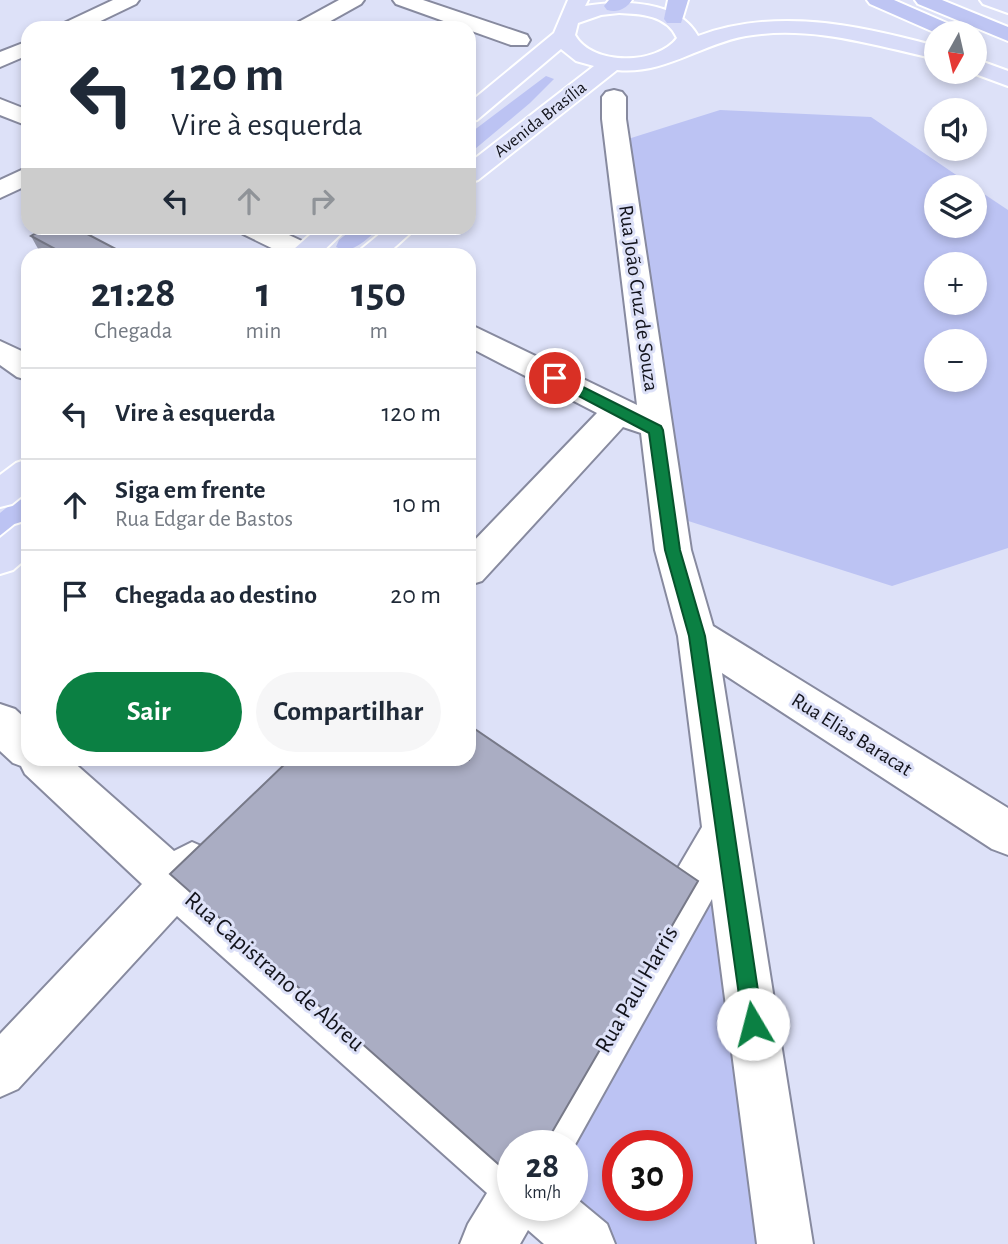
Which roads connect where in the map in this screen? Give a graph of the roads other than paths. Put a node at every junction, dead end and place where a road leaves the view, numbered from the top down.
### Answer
1 (129, 0) edge
2 (354, 0) edge
3 (402, 0) edge
4 (877, 0) edge
5 (925, 0) edge
6 (990, 0) edge
7 (618, 3) edge
8 (1008, 7) edge
9 (676, 9) edge
10 (571, 18) edge
11 (84, 21) edge
12 (315, 21) edge
13 (463, 21) edge
14 (925, 21) edge
15 (476, 25) edge
16 (1008, 35) edge
17 (519, 40) dead end
18 (987, 48) edge
19 (21, 50) edge
20 (924, 50) edge
21 (680, 52) junction
22 (1008, 57) edge
23 (0, 60) edge
24 (987, 71) edge
25 (1008, 79) edge
26 (613, 80) junction
27 (0, 106) edge
28 (476, 108) edge
29 (21, 116) edge
30 (476, 170) edge
31 (21, 179) edge
32 (0, 190) edge
33 (267, 235) edge
34 (326, 235) edge
35 (394, 235) edge
36 (293, 248) edge
37 (312, 248) edge
38 (377, 248) edge
39 (476, 338) edge
40 (0, 351) edge
41 (21, 364) edge
42 (619, 411) junction
43 (656, 430) junction
44 (21, 478) edge
45 (0, 494) edge
46 (21, 542) edge
47 (0, 559) edge
48 (476, 563) edge
49 (697, 636) junction
50 (0, 723) edge
51 (21, 742) edge
52 (47, 766) edge
53 (725, 831) junction
54 (1008, 833) edge
55 (219, 835) edge
56 (175, 883) junction
57 (0, 1071) edge
58 (554, 1130) edge
59 (497, 1166) edge
60 (502, 1221) edge
61 (560, 1221) edge
62 (488, 1244) edge
63 (587, 1244) edge
64 (785, 1244) edge

1 - 11 street
2 - 12 street
3 - 13 street
4 - 14 highway
5 - 16 highway
6 - 8 main road
7 - 9 main road
7 - 10 main road
9 - 21 main road
10 - 26 main road, Avenida Brasília
10 - 28 main road
15 - 17 street
18 - 22 highway
19 - 23 street
20 - 21 main road, Avenida Brasília
21 - 26 main road, Avenida Brasília
24 - 25 main road
26 - 30 main road, Avenida Brasília
26 - 43 street, Rua João Cruz de Souza
27 - 29 street
31 - 32 street
33 - 36 street
34 - 37 main road
35 - 38 main road
39 - 42 street
40 - 41 street
42 - 43 street
42 - 48 street
43 - 49 street, Rua João Cruz de Souza
44 - 45 main road
46 - 47 main road
49 - 53 street, Rua João Cruz de Souza
49 - 54 street, Rua Elias Baracat
50 - 51 street
52 - 56 street, Rua Capistrano de Abreu
53 - 58 street, Rua Paul Harris
53 - 64 street, Rua João Cruz de Souza
55 - 56 street
56 - 57 street
56 - 59 street, Rua Capistrano de Abreu
60 - 62 street
61 - 63 street

